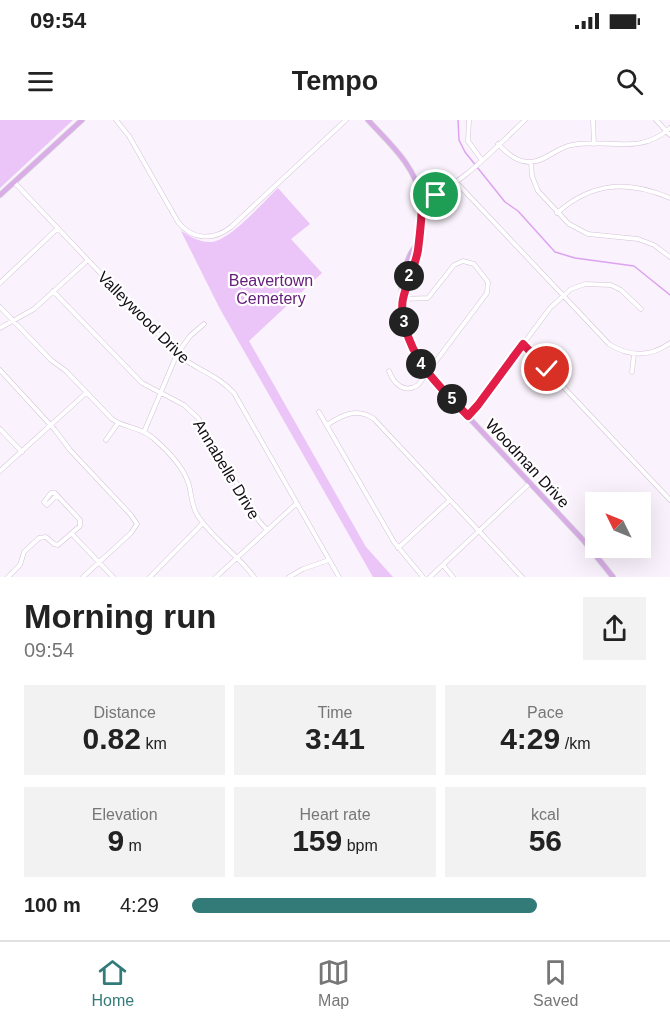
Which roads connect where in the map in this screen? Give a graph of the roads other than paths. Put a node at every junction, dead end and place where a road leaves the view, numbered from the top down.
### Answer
1 (81, 120) edge
2 (116, 120) edge
3 (346, 120) edge
4 (368, 120) edge
5 (469, 120) edge
6 (525, 120) edge
7 (593, 120) edge
8 (656, 120) edge
9 (669, 132) edge
10 (498, 144) junction
11 (594, 144) junction
12 (481, 159) junction
13 (531, 162) junction
14 (14, 182) junction
15 (456, 182) junction
16 (0, 195) edge
17 (670, 198) edge
18 (422, 200) junction
19 (557, 213) junction
20 (58, 228) junction
21 (670, 257) edge
22 (88, 260) junction
23 (0, 283) edge
24 (54, 291) junction
25 (562, 296) junction
26 (403, 299) junction
27 (0, 306) edge
28 (641, 309) dead end
29 (13, 320) junction
30 (204, 324) dead end
31 (0, 328) edge
32 (670, 343) edge
33 (523, 344) junction
34 (177, 354) junction
35 (634, 354) junction
36 (0, 370) edge
37 (389, 371) dead end
38 (632, 372) dead end
39 (427, 373) junction
40 (86, 393) junction
41 (160, 394) junction
42 (319, 412) dead end
43 (468, 416) junction
44 (118, 423) junction
45 (327, 424) junction
46 (51, 425) junction
47 (0, 429) edge
48 (144, 432) junction
49 (106, 440) dead end
50 (21, 452) junction
51 (0, 471) edge
52 (530, 483) junction
53 (57, 495) dead end
54 (450, 500) junction
55 (670, 500) edge
56 (297, 503) junction
57 (203, 523) junction
58 (267, 530) junction
59 (479, 531) junction
60 (72, 534) junction
61 (398, 548) junction
62 (237, 558) junction
63 (329, 560) junction
64 (99, 562) junction
65 (443, 565) junction
66 (8, 577) edge
67 (83, 577) edge
68 (113, 577) edge
69 (150, 577) edge
70 (216, 577) edge
71 (254, 577) edge
72 (290, 577) edge
73 (339, 577) edge
74 (423, 577) edge
75 (430, 577) edge
76 (453, 577) edge
77 (522, 577) edge
78 (613, 577) edge

1 - 14 main road
2 - 3 street
4 - 18 main road, Woodman Drive
5 - 12 street
6 - 10 street
7 - 11 street
8 - 9 street
9 - 11 street
10 - 12 street
10 - 13 street
11 - 13 street
12 - 15 street
13 - 19 street
14 - 16 main road
14 - 20 street, Valleywood Drive
15 - 18 street
15 - 25 street
17 - 19 street
18 - 26 main road, Woodman Drive
19 - 21 street
20 - 22 street, Valleywood Drive
20 - 23 street
22 - 24 street
22 - 34 street, Valleywood Drive
24 - 29 street
24 - 41 street, Annabelle Drive
25 - 28 street
25 - 33 street
25 - 35 street
26 - 39 main road, Woodman Drive
26 - 39 street
27 - 29 street
29 - 31 street
29 - 40 street
30 - 34 street
32 - 35 street
33 - 43 street
33 - 55 street
34 - 41 street
34 - 56 street, Valleywood Drive
35 - 38 street
36 - 46 street
37 - 39 street
39 - 43 main road, Woodman Drive
40 - 44 street
40 - 46 street
41 - 48 street
41 - 58 street, Annabelle Drive
42 - 45 street
43 - 52 main road, Woodman Drive
44 - 48 street
44 - 49 street
45 - 54 street
45 - 61 street
46 - 50 street
46 - 64 street
47 - 50 street
48 - 57 street
50 - 51 street
52 - 59 street
52 - 78 main road, Woodman Drive
53 - 60 street
54 - 59 street
54 - 61 street
56 - 58 street
56 - 63 street, Valleywood Drive
57 - 62 street
57 - 69 street
58 - 62 street
59 - 65 street
59 - 77 street
60 - 64 street
60 - 66 street
61 - 74 street
62 - 70 street
62 - 71 street
63 - 72 street
63 - 73 street, Valleywood Drive
64 - 67 street
64 - 68 street
65 - 75 street
65 - 76 street

